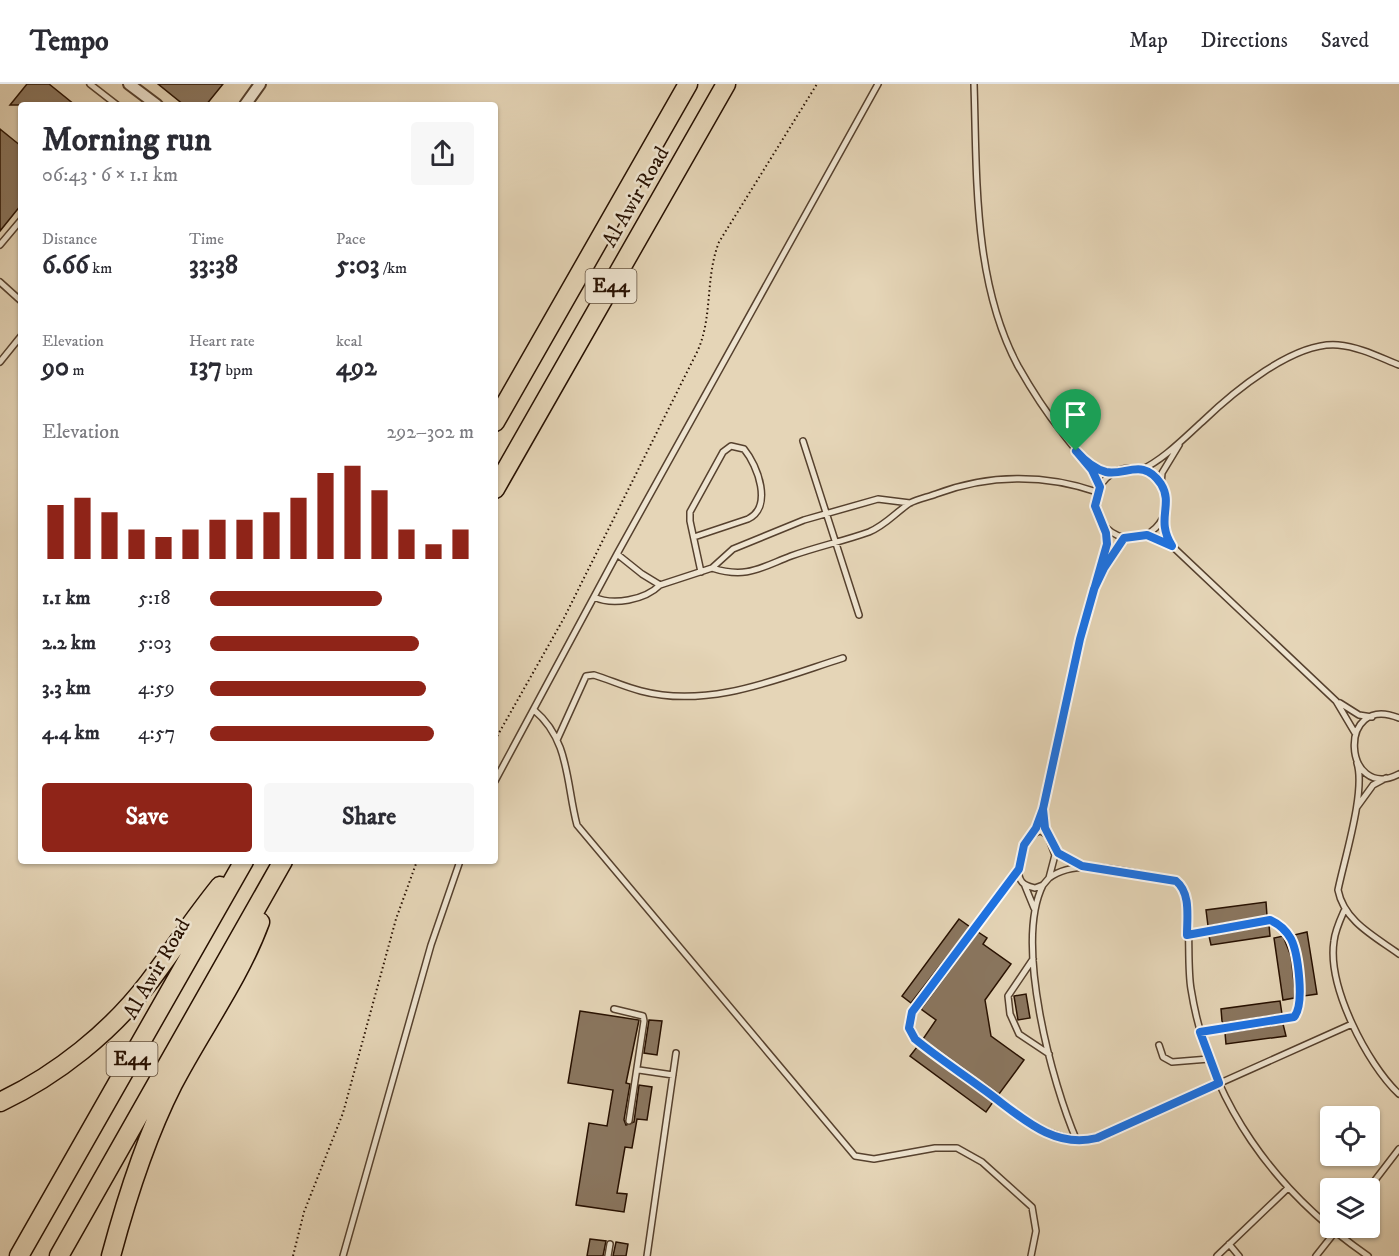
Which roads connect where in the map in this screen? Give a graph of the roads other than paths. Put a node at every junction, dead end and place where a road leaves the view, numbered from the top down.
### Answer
1 (90, 84) edge
2 (129, 84) edge
3 (260, 84) edge
4 (688, 84) edge
5 (732, 84) edge
6 (878, 84) edge
7 (974, 84) edge
8 (722, 91) edge
9 (112, 102) edge
10 (153, 102) edge
11 (246, 102) edge
12 (18, 224) edge
13 (0, 245) edge
14 (0, 282) edge
15 (18, 298) edge
16 (18, 340) edge
17 (0, 362) edge
18 (1399, 365) edge
19 (498, 417) edge
20 (1186, 436) junction
21 (803, 441) dead end
22 (1076, 451) junction
23 (1141, 470) junction
24 (1116, 472) junction
25 (498, 484) edge
26 (1161, 485) junction
27 (1099, 490) junction
28 (910, 503) junction
29 (826, 513) junction
30 (1163, 518) junction
31 (1104, 527) junction
32 (1147, 535) junction
33 (694, 537) junction
34 (1124, 538) junction
35 (837, 542) junction
36 (1172, 546) junction
37 (617, 554) junction
38 (712, 568) junction
39 (701, 572) junction
40 (660, 585) junction
41 (1094, 589) junction
42 (594, 597) junction
43 (860, 615) dead end
44 (843, 657) dead end
45 (1336, 701) junction
46 (534, 710) junction
47 (1397, 716) edge
48 (1372, 717) junction
49 (1355, 733) junction
50 (557, 740) junction
51 (1358, 764) junction
52 (498, 776) edge
53 (1397, 776) edge
54 (1386, 778) junction
55 (1356, 808) junction
56 (1043, 809) junction
57 (1033, 832) junction
58 (1047, 835) junction
59 (1054, 848) junction
60 (240, 864) edge
61 (240, 864) edge
62 (459, 864) edge
63 (1082, 866) junction
64 (279, 867) edge
65 (1019, 869) junction
66 (1049, 878) junction
67 (1022, 883) junction
68 (1043, 885) junction
69 (1034, 909) junction
70 (1344, 911) junction
71 (1187, 935) junction
72 (1035, 954) junction
73 (1399, 954) edge
74 (614, 1009) dead end
75 (1352, 1024) junction
76 (1200, 1032) junction
77 (1159, 1045) dead end
78 (676, 1053) dead end
79 (1049, 1054) junction
80 (1209, 1059) junction
81 (639, 1070) junction
82 (673, 1075) junction
83 (1219, 1083) junction
84 (1399, 1094) edge
85 (0, 1102) edge
86 (629, 1121) dead end
87 (1077, 1142) junction
88 (1399, 1149) edge
89 (1377, 1178) edge
90 (1288, 1188) junction
91 (1320, 1219) edge
92 (1330, 1238) edge
93 (1341, 1238) edge
94 (610, 1244) dead end
95 (1229, 1244) junction
96 (19, 1256) edge
97 (59, 1256) edge
98 (111, 1256) edge
99 (343, 1256) edge
100 (608, 1256) edge
101 (647, 1256) edge
102 (1032, 1256) edge
103 (1217, 1256) edge
104 (1239, 1256) edge
105 (1316, 1256) edge
106 (1368, 1256) edge

1 - 9 lane
2 - 10 street
3 - 11 street
4 - 19 highway, Al Awir Road / E44
5 - 8 lane
6 - 37 lane
7 - 22 lane
8 - 25 highway, Al Awir Road / E44
12 - 13 lane
14 - 15 lane
16 - 17 lane
18 - 20 lane
20 - 23 lane
20 - 26 lane
21 - 29 lane
22 - 24 lane
22 - 27 lane
23 - 24 lane
23 - 26 lane
24 - 27 lane
26 - 30 lane
27 - 28 lane
27 - 31 lane
28 - 29 lane
28 - 35 lane
29 - 35 lane
29 - 38 lane
30 - 32 lane
30 - 36 lane
31 - 34 lane
31 - 41 lane
32 - 34 lane
32 - 36 lane
33 - 33 lane
33 - 39 lane
34 - 41 lane
35 - 38 lane
35 - 43 lane
36 - 45 lane
37 - 40 lane
37 - 42 lane
38 - 39 lane
39 - 40 lane
40 - 42 lane
41 - 56 lane
42 - 46 lane
44 - 50 lane
45 - 48 lane
45 - 49 lane
46 - 50 lane
46 - 52 lane
47 - 48 lane
48 - 49 lane
49 - 51 lane
50 - 102 lane
51 - 54 lane
51 - 55 lane
53 - 54 lane
54 - 55 lane
55 - 70 lane
56 - 57 lane
56 - 58 lane
57 - 58 lane
57 - 65 lane
58 - 59 lane
59 - 63 lane
59 - 66 lane
60 - 85 highway
61 - 96 highway, Al Awir Road / E44
62 - 99 lane
63 - 66 lane
63 - 71 lane
64 - 97 highway, E44
64 - 98 highway
65 - 67 lane
65 - 87 lane
66 - 68 lane
67 - 68 lane
67 - 69 lane
68 - 69 lane
69 - 72 lane
70 - 73 lane
70 - 75 lane
71 - 76 lane
71 - 76 lane
72 - 79 lane
72 - 79 lane
74 - 81 lane
75 - 83 lane
75 - 84 lane
76 - 80 lane
77 - 80 lane
78 - 82 lane
79 - 87 lane
80 - 83 lane
81 - 82 lane
81 - 86 lane
82 - 101 lane
83 - 87 lane
83 - 90 lane
88 - 89 lane
90 - 91 lane
90 - 95 lane
92 - 105 lane
93 - 106 lane
94 - 100 lane
95 - 103 lane
95 - 104 lane

